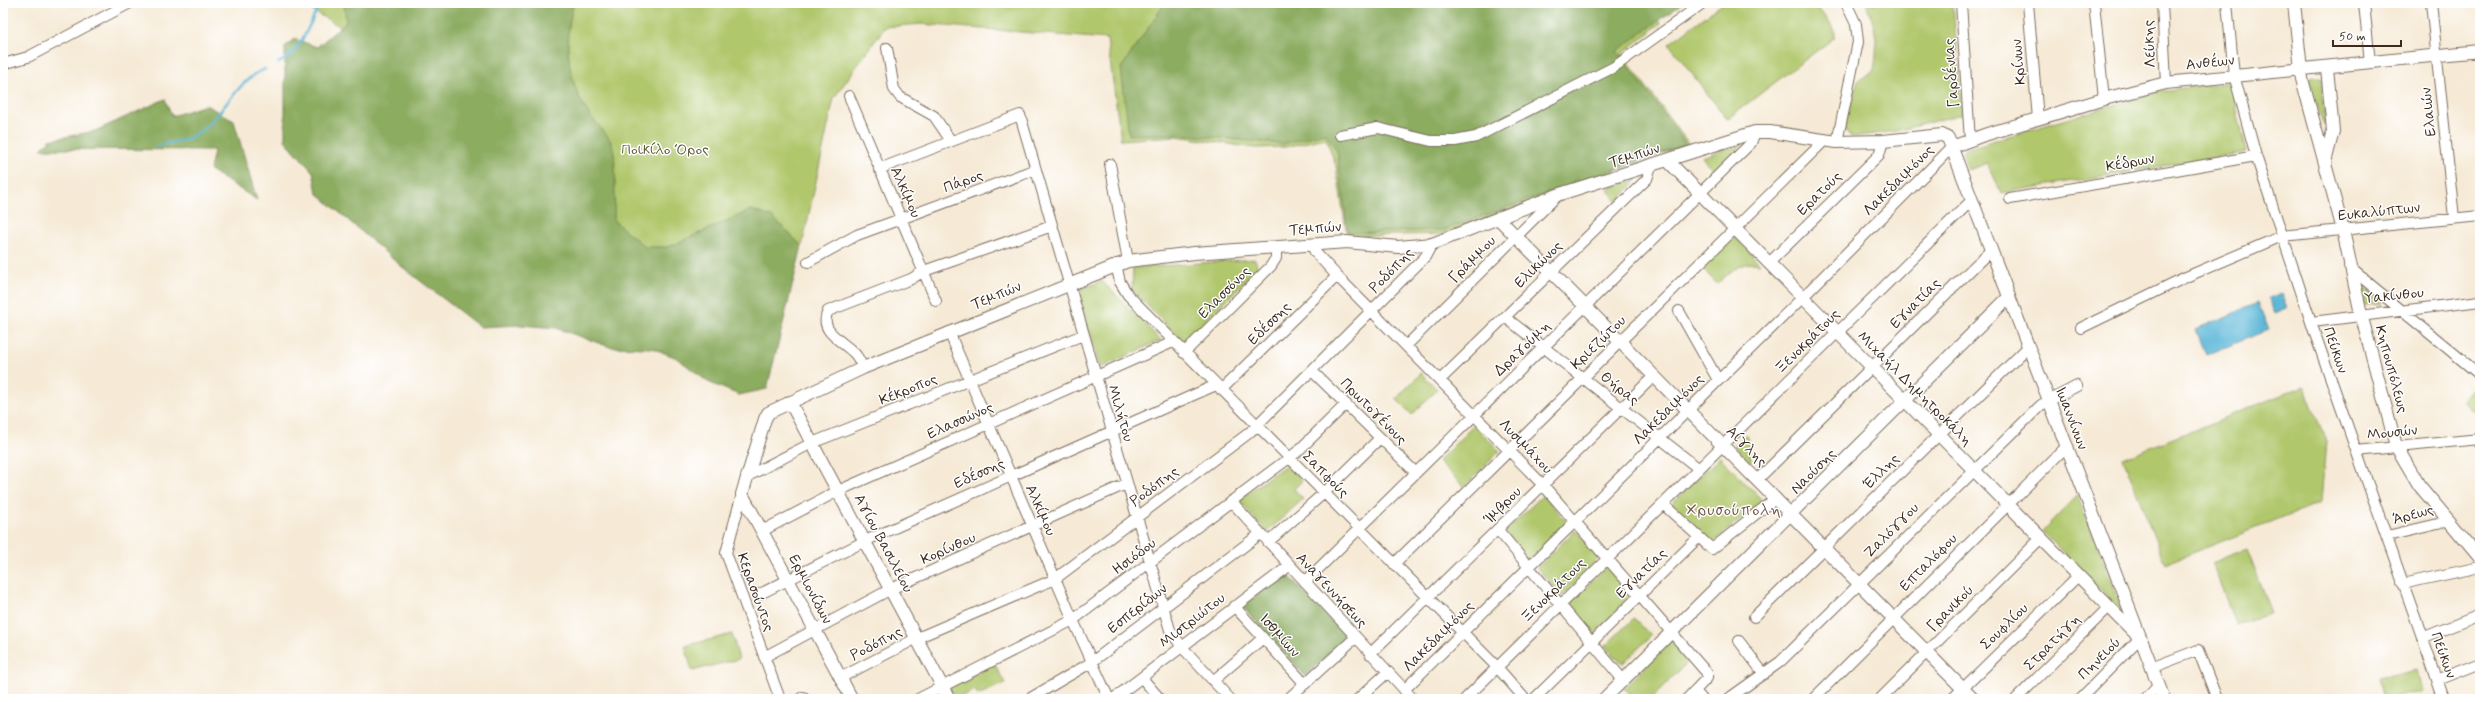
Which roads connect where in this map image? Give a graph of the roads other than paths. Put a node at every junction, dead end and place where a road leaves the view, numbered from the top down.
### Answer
1 (130, 3) edge
2 (1703, 3) edge
3 (1846, 3) edge
4 (1961, 3) edge
5 (2028, 3) edge
6 (2094, 3) edge
7 (2162, 3) edge
8 (2227, 3) edge
9 (2294, 3) edge
10 (2364, 3) edge
11 (2431, 3) edge
12 (886, 48) dead end
13 (2480, 51) edge
14 (2437, 56) junction
15 (3, 64) edge
16 (2370, 64) junction
17 (2328, 68) junction
18 (2300, 70) junction
19 (2234, 75) junction
20 (2166, 83) junction
21 (849, 96) dead end
22 (2104, 99) junction
23 (2038, 119) junction
24 (1755, 132) junction
25 (1340, 136) dead end
26 (951, 141) junction
27 (1883, 141) junction
28 (1970, 141) junction
29 (1823, 142) junction
30 (1837, 142) junction
31 (1952, 147) junction
32 (2256, 156) junction
33 (1668, 161) junction
34 (2325, 163) junction
35 (1110, 164) dead end
36 (1651, 166) junction
37 (879, 169) junction
38 (1034, 170) junction
39 (1560, 194) junction
40 (1700, 194) junction
41 (2010, 199) dead end
42 (1972, 200) junction
43 (2480, 216) edge
44 (1498, 218) junction
45 (2454, 218) junction
46 (902, 220) junction
47 (1052, 226) junction
48 (1735, 228) junction
49 (2343, 230) junction
50 (2282, 236) junction
51 (1516, 237) junction
52 (1432, 244) junction
53 (1312, 245) junction
54 (1276, 247) junction
55 (1991, 250) junction
56 (808, 262) dead end
57 (1122, 262) junction
58 (1769, 263) junction
59 (2349, 267) junction
60 (924, 271) junction
61 (1552, 272) junction
62 (1336, 276) junction
63 (1069, 283) junction
64 (2009, 297) junction
65 (1803, 298) junction
66 (936, 300) dead end
67 (2480, 301) edge
68 (1586, 306) junction
69 (2402, 309) junction
70 (1371, 312) junction
71 (1679, 312) dead end
72 (2360, 314) junction
73 (1505, 317) junction
74 (2312, 322) junction
75 (2081, 328) dead end
76 (949, 332) junction
77 (1837, 332) junction
78 (1083, 335) junction
79 (1621, 341) junction
80 (1173, 342) junction
81 (1406, 346) junction
82 (2028, 347) junction
83 (1545, 348) junction
84 (1184, 353) junction
85 (1872, 367) junction
86 (863, 368) junction
87 (1312, 371) junction
88 (2480, 375) edge
89 (1654, 376) junction
90 (1095, 378) junction
91 (1583, 378) junction
92 (970, 380) junction
93 (1440, 380) junction
94 (1718, 380) junction
95 (2077, 386) dead end
96 (1219, 388) junction
97 (2048, 400) junction
98 (1906, 401) junction
99 (790, 402) junction
100 (1346, 404) junction
101 (1622, 408) junction
102 (1688, 410) junction
103 (1475, 415) junction
104 (989, 424) junction
105 (1258, 425) junction
106 (1111, 433) junction
107 (1940, 435) junction
108 (1380, 438) junction
109 (1660, 438) junction
110 (2480, 439) edge
111 (812, 442) junction
112 (1723, 444) junction
113 (2396, 446) junction
114 (2066, 447) junction
115 (1509, 450) junction
116 (2356, 451) junction
117 (1289, 458) junction
118 (1698, 468) junction
119 (1974, 470) junction
120 (1415, 472) junction
121 (1010, 476) junction
122 (746, 477) junction
123 (1758, 479) junction
124 (1126, 484) junction
125 (1543, 485) junction
126 (838, 491) junction
127 (1324, 493) junction
128 (742, 494) junction
129 (1776, 498) junction
130 (1231, 501) junction
131 (1663, 504) junction
132 (2008, 504) junction
133 (1792, 514) junction
134 (1137, 518) junction
135 (2446, 520) junction
136 (1575, 523) junction
137 (1033, 527) junction
138 (1360, 529) junction
139 (1498, 530) junction
140 (762, 531) junction
141 (2387, 536) junction
142 (1264, 538) junction
143 (1698, 538) junction
144 (2041, 538) junction
145 (865, 541) junction
146 (1824, 547) junction
147 (1607, 558) junction
148 (2480, 558) edge
149 (1150, 563) junction
150 (1394, 564) junction
151 (1289, 566) junction
152 (1529, 567) junction
153 (2480, 567) edge
154 (2078, 576) junction
155 (1055, 579) junction
156 (788, 580) junction
157 (1305, 582) junction
158 (1859, 583) junction
159 (2402, 584) junction
160 (891, 589) junction
161 (1640, 595) junction
162 (758, 596) dead end
163 (1428, 598) junction
164 (1561, 604) junction
165 (1234, 606) junction
166 (2109, 606) junction
167 (1163, 607) junction
168 (2480, 615) edge
169 (1754, 617) dead end
170 (1893, 618) junction
171 (1073, 620) junction
172 (814, 629) junction
173 (1672, 631) junction
174 (1462, 633) junction
175 (917, 638) junction
176 (1263, 638) junction
177 (1355, 638) junction
178 (2140, 638) junction
179 (2422, 638) junction
180 (1739, 641) dead end
181 (1592, 642) junction
182 (1182, 647) junction
183 (1927, 652) junction
184 (1370, 654) junction
185 (764, 657) junction
186 (1092, 662) junction
187 (2480, 663) edge
188 (1497, 667) junction
189 (2152, 668) junction
190 (1388, 672) junction
191 (1764, 674) junction
192 (840, 678) junction
193 (1142, 678) junction
194 (1623, 680) junction
195 (2437, 680) junction
196 (1213, 681) junction
197 (1305, 684) junction
198 (2158, 685) junction
199 (943, 686) junction
200 (1962, 688) junction
201 (1404, 690) junction
202 (1695, 696) edge
203 (780, 699) edge
204 (852, 699) edge
205 (918, 699) edge
206 (950, 699) edge
207 (1029, 699) edge
208 (1109, 699) edge
209 (1113, 699) edge
210 (1160, 699) edge
211 (1230, 699) edge
212 (1288, 699) edge
213 (1358, 699) edge
214 (1413, 699) edge
215 (1465, 699) edge
216 (1524, 699) edge
217 (1534, 699) edge
218 (1604, 699) edge
219 (1728, 699) edge
220 (1813, 699) edge
221 (1880, 699) edge
222 (1952, 699) edge
223 (1973, 699) edge
224 (2016, 699) edge
225 (2080, 699) edge
226 (2145, 699) edge
227 (2164, 699) edge
228 (2217, 699) edge
229 (2444, 699) edge

1 - 15 street
2 - 25 street
3 - 30 street
4 - 28 street, Γαρδένιας
5 - 23 street, Κρίνων
6 - 22 street
7 - 20 street, Λεύκης
8 - 19 street, Πεύκων
9 - 18 street, Κηπουπόλεως
10 - 16 street
11 - 14 street, Ελαιών
12 - 26 street
13 - 14 street, Ανθέων
14 - 16 street, Ανθέων
14 - 45 street, Ελαιών
16 - 17 street, Ανθέων
17 - 18 street, Ανθέων
17 - 34 street, Κηπουπόλεως
18 - 19 street, Ανθέων
18 - 34 street, Κηπουπόλεως
19 - 20 street, Ανθέων
19 - 32 street, Πεύκων
20 - 22 street, Ανθέων
21 - 37 street, Αλκίμου
22 - 23 street, Ανθέων
23 - 28 street, Ανθέων
24 - 29 street, Τεμπών
24 - 33 street, Τεμπών
24 - 40 street, Δραγούμη
26 - 37 street
26 - 38 street, Μιλήτου
27 - 30 street, Τεμπών
27 - 31 street, Τεμπών
27 - 58 street, Ερατούς
28 - 31 street, Ανθέων
29 - 30 street, Τεμπών
29 - 48 street, Κριεζώτου
31 - 42 street, Ιωαννίνων
31 - 65 street, Λακεδαιμόνος
32 - 41 street, Κέδρων
32 - 50 street, Πεύκων
33 - 36 street, Τεμπών
33 - 40 street, Μιχαήλ Δημητροκάλη
34 - 49 street, Κηπουπόλεως
35 - 57 street, Σαπφούς
36 - 39 street, Τεμπών
36 - 61 street, Ελικώνος
37 - 46 street, Αλκίμου
38 - 46 street, Πάρος
38 - 47 street, Μιλήτου
39 - 44 street, Τεμπών
39 - 51 street, Γράμμου
40 - 48 street, Μιχαήλ Δημητροκάλη
40 - 68 street, Δραγούμη
42 - 55 street, Ιωαννίνων
42 - 77 street, Ξενοκράτους
43 - 45 street, Ευκαλύπτων
44 - 51 street, Αίγλης
44 - 52 street, Τεμπών
45 - 49 street, Ευκαλύπτων
46 - 56 street, Πάρος
46 - 60 street, Αλκίμου
47 - 60 street
47 - 63 street, Μιλήτου
48 - 58 street, Μιχαήλ Δημητροκάλη
48 - 79 street, Κριεζώτου
49 - 50 street, Ευκαλύπτων
49 - 59 street, Κηπουπόλεως
50 - 74 street, Πεύκων
50 - 75 street, Ευκαλύπτων
51 - 61 street, Αίγλης
51 - 81 street, Γράμμου
52 - 53 street, Τεμπών
52 - 70 street, Ροδόπης
53 - 54 street, Τεμπών
53 - 62 street, Λυσιμάχου
54 - 57 street, Τεμπών
54 - 84 street, Ελασσόνος
55 - 64 street, Ιωαννίνων
55 - 85 street, Εγνατίας
57 - 63 street, Τεμπών
57 - 80 street, Σαπφούς
58 - 65 street, Μιχαήλ Δημητροκάλη
59 - 69 street
59 - 72 street, Κηπουπόλεως
60 - 66 street, Αλκίμου
60 - 86 street
61 - 68 street, Αίγλης
61 - 73 street, Ελικώνος
62 - 70 street, Λυσιμάχου
62 - 96 street, Εδέσσης
63 - 76 street, Τεμπών
63 - 78 street, Μιλήτου
64 - 82 street, Ιωαννίνων
64 - 98 street, Ναούσης
65 - 77 street, Μιχαήλ Δημητροκάλη
65 - 94 street, Λακεδαιμόνος
67 - 69 street, Υακίνθου
68 - 79 street, Αίγλης
68 - 83 street, Δραγούμη
69 - 72 street, Υακίνθου
69 - 88 street
70 - 81 street, Λυσιμάχου
70 - 87 street, Ροδόπης
71 - 94 street
72 - 74 street, Υακίνθου
72 - 113 street, Κηπουπόλεως
73 - 83 street, Θήρας
73 - 93 street, Ελικώνος
74 - 116 street, Πεύκων
76 - 86 street, Τεμπών
76 - 92 street, Αλκίμου
77 - 85 street, Μιχαήλ Δημητροκάλη
77 - 112 street, Ξενοκράτους
78 - 90 street, Μιλήτου
78 - 92 street, Κέκροπος
79 - 89 street, Αίγλης
79 - 91 street, Κριεζώτου
80 - 84 street, Σαπφούς
80 - 90 street, Ελασσώνος
81 - 93 street, Λυσιμάχου
82 - 97 street, Ιωαννίνων
82 - 107 street, Έλλης
83 - 91 street, Θήρας
83 - 103 street, Δραγούμη
84 - 96 street, Σαπφούς
85 - 98 street, Μιχαήλ Δημητροκάλη
85 - 123 street, Εγνατίας
86 - 99 street, Τεμπών
87 - 100 street, Πρωτογένους
87 - 105 street, Ροδόπης
89 - 101 street, Ίμβρου
89 - 102 street, Αίγλης
90 - 104 street, Ελασσώνος
90 - 106 street, Μιλήτου
91 - 101 street, Θήρας
91 - 115 street, Κριεζώτου
92 - 104 street, Αλκίμου
92 - 111 street, Κέκροπος
93 - 103 street, Λυσιμάχου
94 - 102 street, Λακεδαιμόνος
95 - 97 street, Ζαλόγγου
96 - 105 street, Σαπφούς
96 - 106 street, Εδέσσης
97 - 114 street, Ιωαννίνων
97 - 119 street, Ζαλόγγου
98 - 107 street, Μιχαήλ Δημητροκάλη
98 - 133 street, Ναούσης
99 - 111 street, Αγίου Βασιλείου
99 - 122 street, Τεμπών
100 - 108 street, Πρωτογένους
100 - 117 street, Ησιόδου
101 - 109 street, Θήρας
101 - 125 street, Ίμβρου
102 - 109 street, Λακεδαιμόνος
102 - 112 street, Αίγλης
103 - 115 street, Λυσιμάχου
103 - 120 street, Δραγούμη
104 - 121 street, Αλκίμου
104 - 126 street, Ελασσώνος
105 - 117 street, Σαπφούς
105 - 134 street, Ροδόπης
106 - 121 street, Εδέσσης
106 - 124 street, Μιλήτου
107 - 119 street, Μιχαήλ Δημητροκάλη
107 - 146 street, Έλλης
108 - 120 street, Πρωτογένους
108 - 127 street, Εσπερίδων
109 - 118 street, Θήρας
109 - 136 street, Λακεδαιμόνος
110 - 113 street, Μουσών
111 - 122 street, Κέκροπος
111 - 126 street, Αγίου Βασιλείου
112 - 118 street, Ξενοκράτους
112 - 123 street, Αίγλης
113 - 116 street, Μουσών
113 - 135 street, Κηπουπόλεως
114 - 132 street, Επταλόφου
114 - 178 street, Ιωαννίνων
115 - 125 street, Λυσιμάχου
115 - 150 street, Κριεζώτου
116 - 141 street, Πεύκων
117 - 127 street, Σαπφούς
117 - 130 street, Ησιόδου
118 - 131 street, Ξενοκράτους
119 - 132 street, Μιχαήλ Δημητροκάλη
119 - 158 street, Ζαλόγγου
120 - 138 street, Δραγούμη
121 - 137 street, Αλκίμου
121 - 145 street, Εδέσσης
122 - 128 street, Τεμπών
123 - 129 street, Αίγλης
124 - 134 street, Μιλήτου
124 - 137 street, Κορίνθου
125 - 136 street, Λυσιμάχου
125 - 139 street, Ίμβρου
126 - 140 street, Ελασσώνος
126 - 145 street, Αγίου Βασιλείου
127 - 138 street, Σαπφούς
127 - 142 street, Εσπερίδων
128 - 140 street, Ερμιονίδων
128 - 185 street, Κερασούντος
129 - 133 street, Αίγλης
129 - 143 street
130 - 142 street, Αναγεννήσεως
130 - 149 street, Ησιόδου
131 - 143 street
131 - 147 street, Ξενοκράτους
132 - 144 street, Μιχαήλ Δημητροκάλη
132 - 170 street, Επταλόφου
133 - 146 street, Αίγλης
133 - 173 street, Ναούσης
134 - 149 street, Μιλήτου
134 - 155 street, Ροδόπης
135 - 141 street, Άρεως
135 - 148 street, Κηπουπόλεως
136 - 147 street, Λυσιμάχου
136 - 152 street, Λακεδαιμόνος
137 - 155 street, Αλκίμου
137 - 160 street, Κορίνθου
138 - 150 street, Σαπφούς
138 - 157 street, Δραγούμη
139 - 152 street
139 - 163 street, Ίμβρου
140 - 156 street, Ερμιονίδων
141 - 159 street, Πεύκων
142 - 151 street, Αναγεννήσεως
142 - 167 street, Εσπερίδων
143 - 161 street, Εγνατίας
144 - 154 street, Μιχαήλ Δημητροκάλη
144 - 183 street, Γρανικού
145 - 156 street, Εδέσσης
145 - 160 street, Αγίου Βασιλείου
146 - 158 street, Αίγλης
146 - 169 street, Έλλης
147 - 161 street, Λυσιμάχου
147 - 164 street, Ξενοκράτους
149 - 167 street, Μιλήτου
149 - 171 street, Ησιόδου
150 - 163 street, Σαπφούς
151 - 157 street, Αναγεννήσεως
151 - 165 street, Μιστριώτου
152 - 164 street
152 - 174 street, Λακεδαιμόνος
153 - 159 street
154 - 166 street, Μιχαήλ Δημητροκάλη
154 - 200 street, Σουφλίου
155 - 171 street, Αλκίμου
155 - 175 street, Ροδόπης
156 - 162 street, Εδέσσης
156 - 172 street, Ερμιονίδων
157 - 177 street, Αναγεννήσεως
158 - 170 street, Αίγλης
158 - 191 street, Ζαλόγγου
159 - 179 street, Πεύκων
160 - 172 street, Κορίνθου
160 - 175 street, Αγίου Βασιλείου
161 - 173 street, Λυσιμάχου
161 - 181 street, Εγνατίας
163 - 174 street, Σαπφούς
163 - 184 street, Ίμβρου
164 - 181 street
164 - 188 street, Ξενοκράτους
165 - 176 street, Ισθμίων
165 - 182 street, Μιστριώτου
166 - 178 street, Μιχαήλ Δημητροκάλη
166 - 224 street, Στρατήγη
167 - 182 street, Μιλήτου
167 - 186 street, Εσπερίδων
168 - 179 street
170 - 183 street, Αίγλης
170 - 220 street, Επταλόφου
171 - 186 street, Αλκίμου
171 - 199 street, Ησιόδου
172 - 185 street, Κορίνθου
172 - 192 street, Ερμιονίδων
173 - 194 street, Ναούσης
173 - 202 street, Λυσιμάχου
174 - 188 street, Σαπφούς
174 - 201 street, Λακεδαιμόνος
175 - 192 street, Ροδόπης
175 - 199 street, Αγίου Βασιλείου
176 - 196 street
176 - 197 street, Ισθμίων
177 - 184 street, Αναγεννήσεως
177 - 197 street
178 - 189 street, Ιωαννίνων
178 - 225 street, Πηνειού
179 - 195 street, Πεύκων
180 - 191 street
181 - 194 street
181 - 217 street, Εγνατίας
182 - 193 street, Μιστριώτου
182 - 196 street, Μιλήτου
183 - 200 street, Αίγλης
183 - 221 street, Γρανικού
184 - 190 street, Αναγεννήσεως
185 - 203 street, Κερασούντος
186 - 207 street, Εσπερίδων
186 - 208 street, Αλκίμου
187 - 195 street
188 - 215 street, Ξενοκράτους
188 - 216 street, Σαπφούς
189 - 198 street, Ιωαννίνων
189 - 228 street
190 - 201 street, Αναγεννήσεως
190 - 213 street
191 - 219 street, Ζαλόγγου
192 - 204 street, Ερμιονίδων
193 - 209 street, Μιστριώτου
193 - 210 street
194 - 218 street, Ναούσης
195 - 229 street, Πεύκων
196 - 211 street, Μιλήτου
197 - 212 street
198 - 226 street
198 - 227 street, Ιωαννίνων
199 - 205 street, Ησιόδου
199 - 206 street, Αγίου Βασιλείου
200 - 222 street, Σουφλίου
200 - 223 street, Αίγλης
201 - 214 street, Αναγεννήσεως

